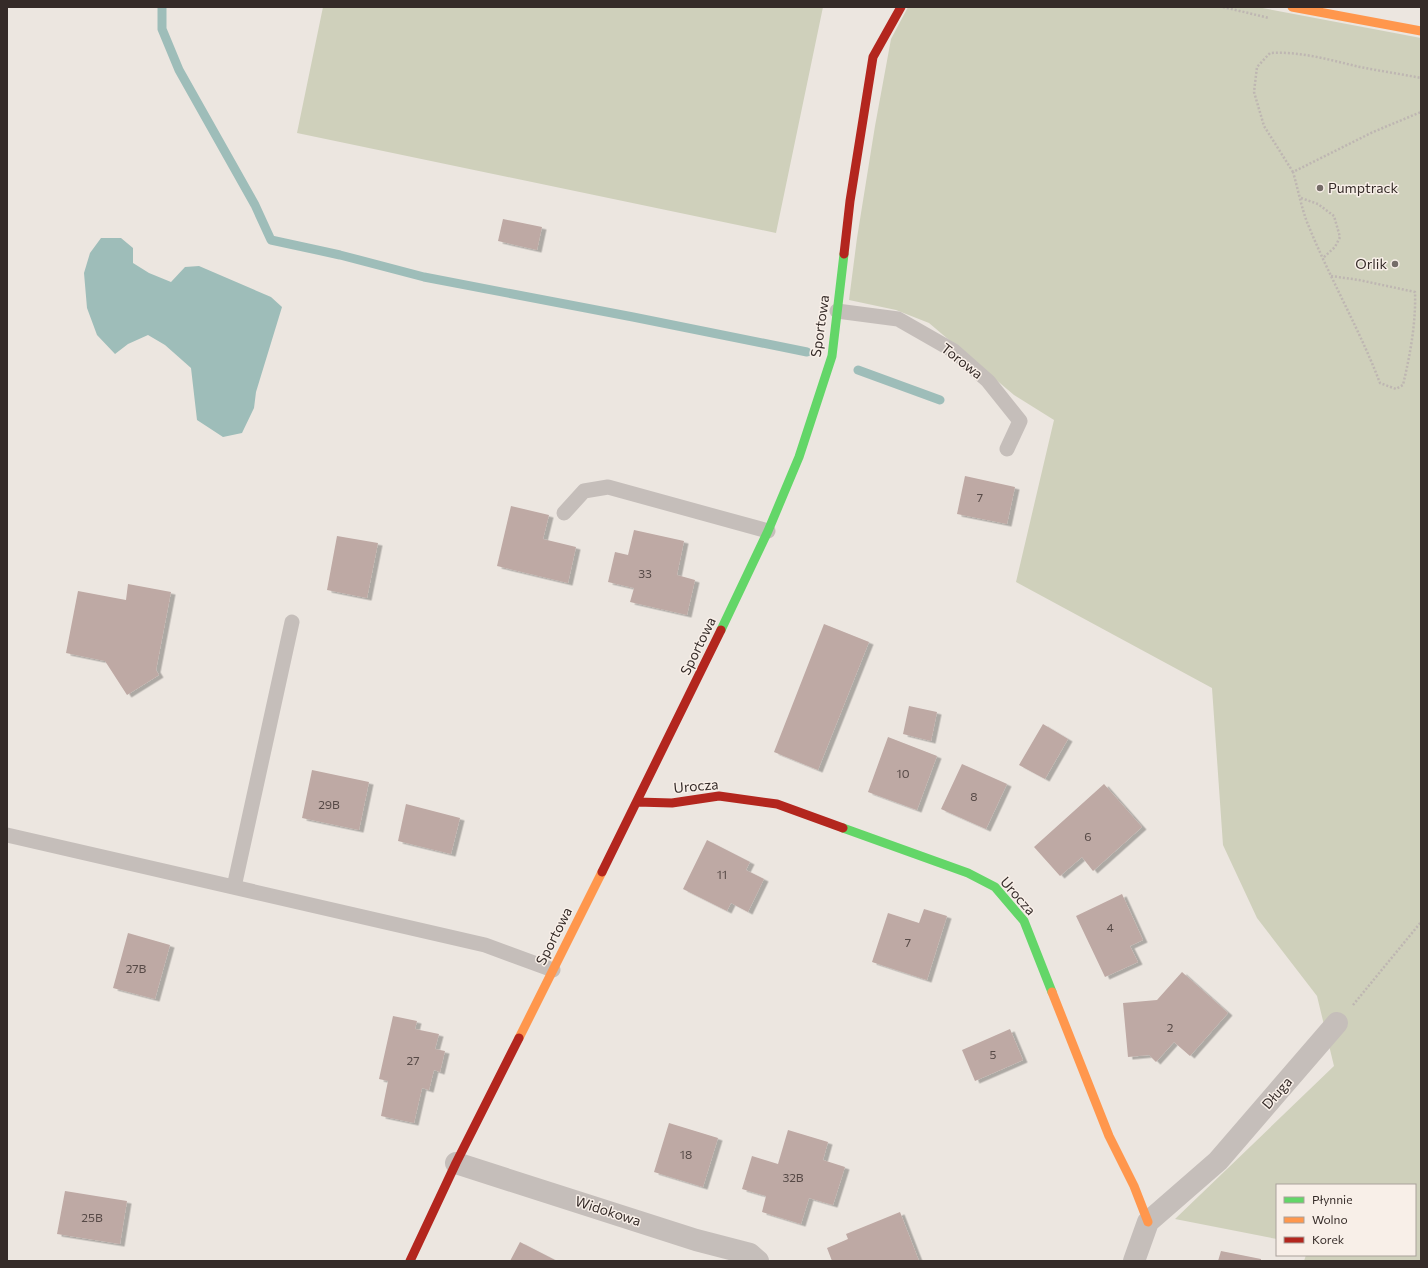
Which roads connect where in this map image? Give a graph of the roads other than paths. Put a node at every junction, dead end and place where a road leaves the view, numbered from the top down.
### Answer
1 (901, 7) edge
2 (1292, 7) edge
3 (1421, 30) edge
4 (837, 311) junction
5 (1007, 449) dead end
6 (564, 513) dead end
7 (768, 531) junction
8 (292, 622) dead end
9 (638, 802) junction
10 (7, 835) edge
11 (234, 887) junction
12 (553, 970) junction
13 (1337, 1024) road end
14 (456, 1163) junction
15 (1148, 1222) junction
16 (410, 1261) edge
17 (758, 1261) edge
18 (1134, 1261) edge

1 - 4 street, Sportowa
2 - 3 street
4 - 5 lane, Torowa
4 - 7 street, Sportowa
6 - 7 lane
7 - 9 street, Sportowa
8 - 11 lane
9 - 12 street, Sportowa
9 - 15 street, Urocza
10 - 11 lane
11 - 12 lane
12 - 14 street, Sportowa
13 - 15 street, Długa
14 - 16 street, Sportowa
14 - 17 street, Widokowa
15 - 18 street, Długa

